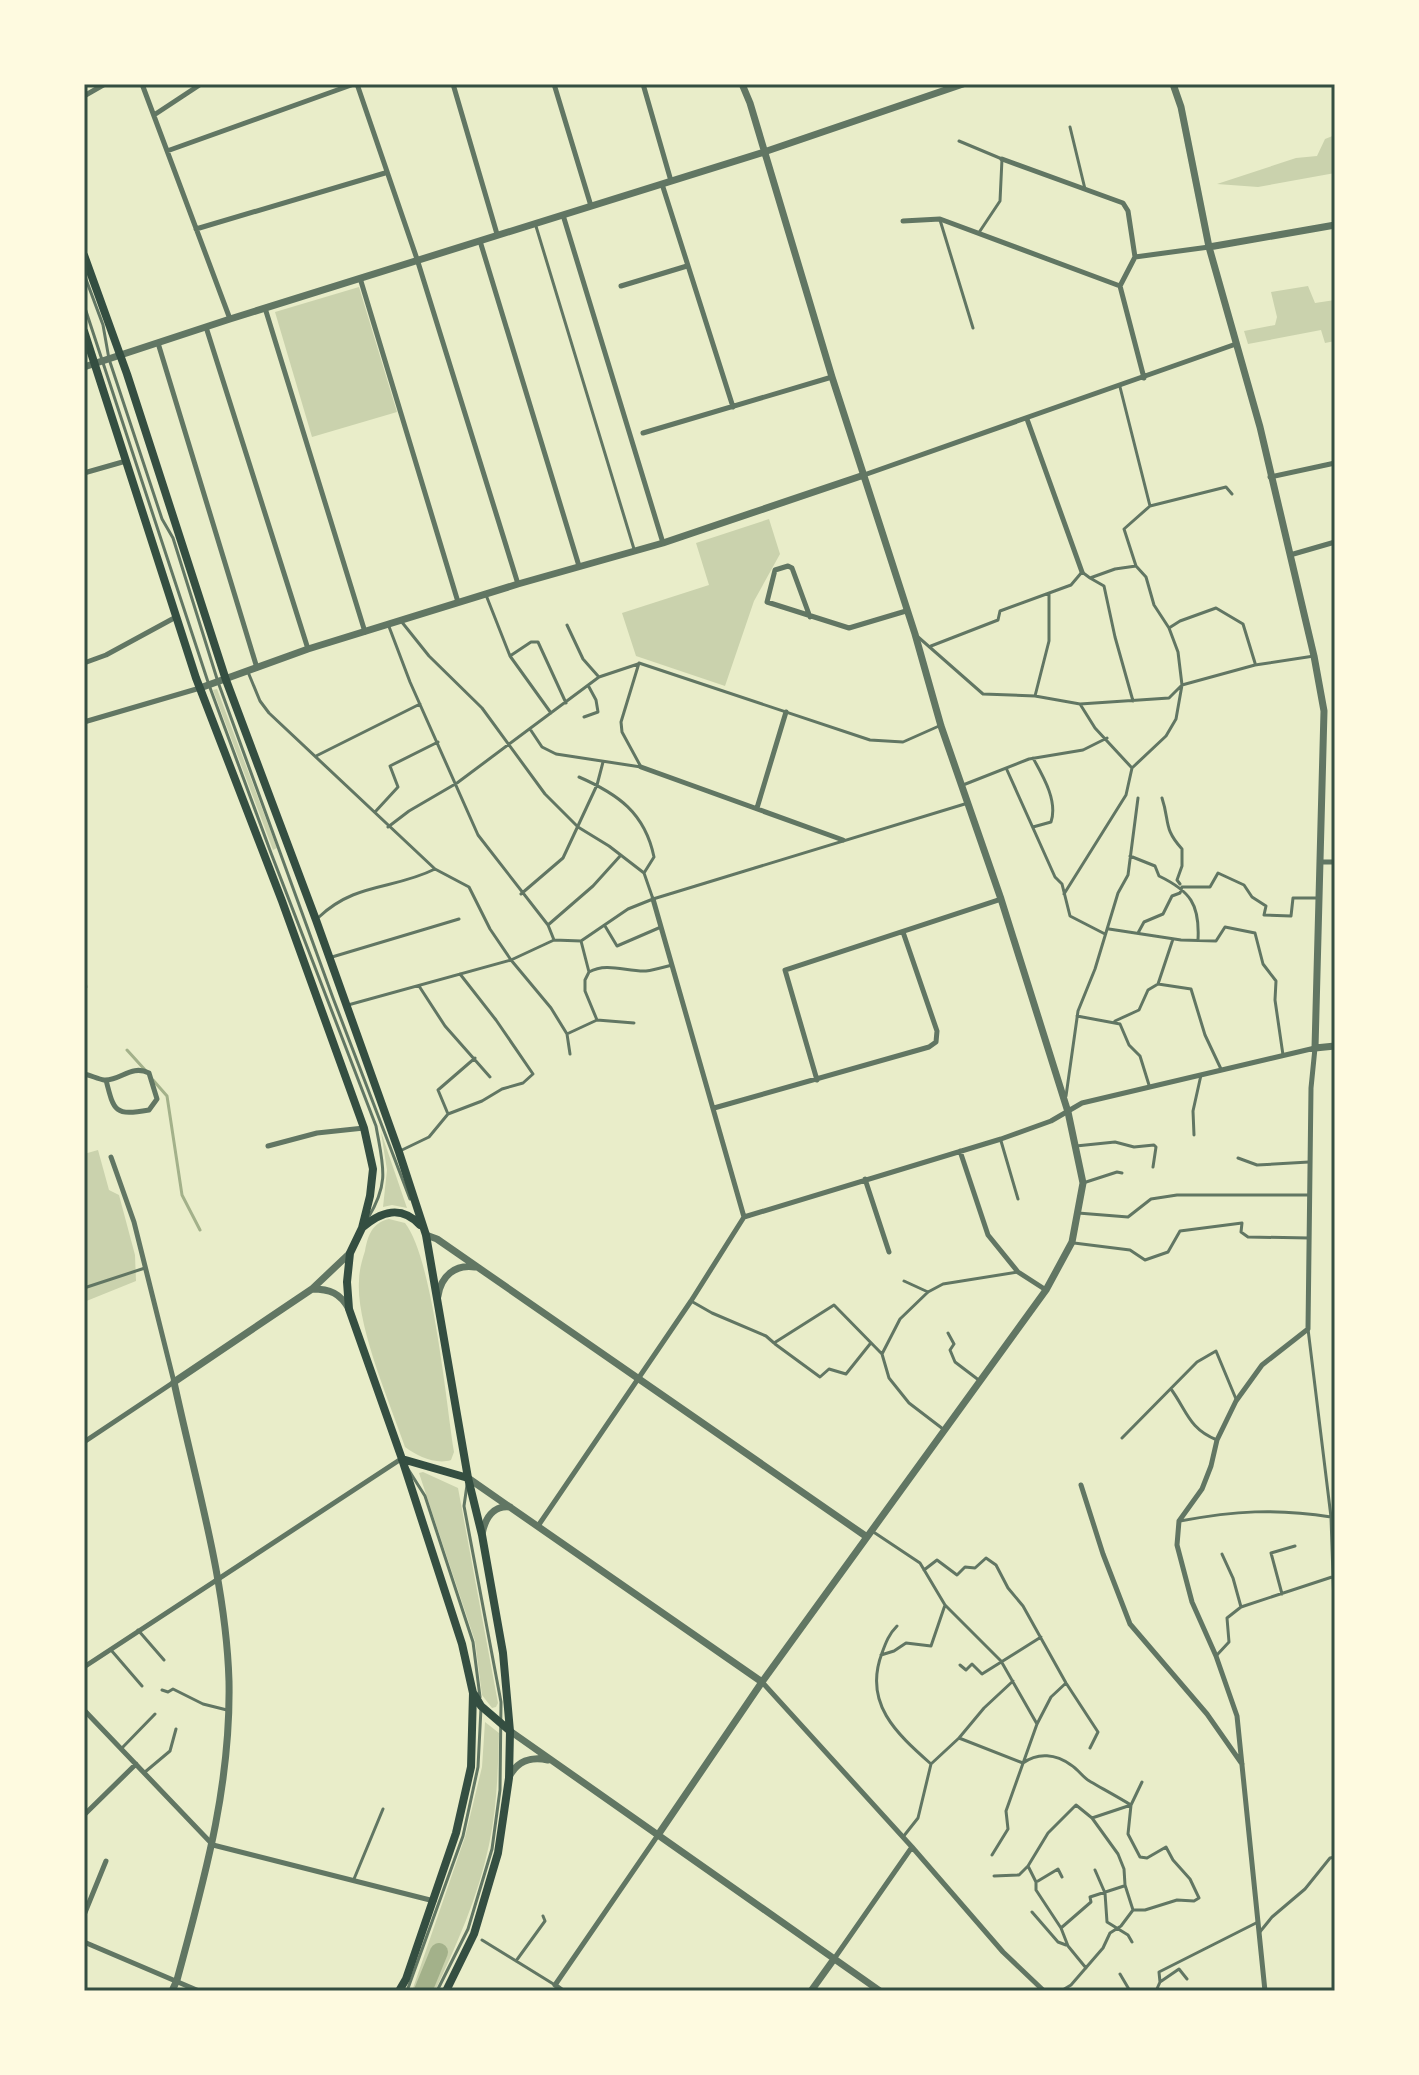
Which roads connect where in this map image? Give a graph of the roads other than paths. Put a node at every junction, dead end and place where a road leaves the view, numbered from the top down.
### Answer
1 (105, 84) edge
2 (142, 84) edge
3 (201, 84) edge
4 (355, 84) edge
5 (453, 84) edge
6 (554, 84) edge
7 (643, 84) edge
8 (963, 84) edge
9 (1173, 84) edge
10 (745, 87) edge
11 (84, 96) edge
12 (154, 115) junction
13 (1070, 127) dead end
14 (959, 141) dead end
15 (167, 151) junction
16 (764, 152) junction
17 (1002, 159) junction
18 (385, 173) junction
19 (671, 181) junction
20 (662, 184) junction
21 (1085, 189) junction
22 (591, 206) junction
23 (563, 215) junction
24 (940, 219) junction
25 (903, 221) dead end
26 (535, 223) junction
27 (1335, 225) edge
28 (196, 229) junction
29 (497, 234) junction
30 (977, 234) junction
31 (480, 240) junction
32 (1209, 247) junction
33 (84, 255) edge
34 (1135, 257) junction
35 (417, 259) junction
36 (687, 266) junction
37 (84, 274) edge
38 (360, 278) junction
39 (621, 286) dead end
40 (1120, 286) junction
41 (84, 305) edge
42 (265, 308) junction
43 (230, 319) junction
44 (206, 327) junction
45 (973, 328) dead end
46 (84, 331) edge
47 (158, 343) junction
48 (1238, 344) junction
49 (121, 356) junction
50 (102, 362) junction
51 (84, 367) edge
52 (832, 377) junction
53 (1144, 378) junction
54 (1120, 386) junction
55 (733, 407) junction
56 (1027, 419) junction
57 (643, 433) dead end
58 (126, 461) junction
59 (1335, 463) edge
60 (84, 473) edge
61 (864, 475) junction
62 (1270, 477) junction
63 (1232, 494) dead end
64 (1150, 506) junction
65 (1335, 542) edge
66 (663, 543) junction
67 (635, 550) junction
68 (1289, 555) junction
69 (579, 566) junction
70 (1136, 566) junction
71 (1082, 572) junction
72 (1090, 578) junction
73 (518, 584) junction
74 (1049, 594) junction
75 (486, 595) junction
76 (458, 602) junction
77 (906, 611) junction
78 (176, 617) junction
79 (810, 617) junction
80 (401, 621) junction
81 (388, 624) junction
82 (567, 625) dead end
83 (1169, 628) junction
84 (365, 632) junction
85 (915, 634) junction
86 (929, 647) junction
87 (308, 649) junction
88 (510, 656) junction
89 (1314, 656) junction
90 (84, 663) edge
91 (639, 663) junction
92 (1255, 665) junction
93 (257, 668) junction
94 (248, 672) junction
95 (599, 677) junction
96 (213, 684) junction
97 (1182, 685) junction
98 (589, 687) junction
99 (1035, 696) junction
100 (1133, 701) junction
101 (566, 703) junction
102 (420, 704) junction
103 (1080, 704) junction
104 (786, 712) junction
105 (551, 713) junction
106 (584, 717) dead end
107 (84, 722) edge
108 (941, 726) junction
109 (530, 729) junction
110 (1107, 738) junction
111 (438, 742) junction
112 (508, 744) junction
113 (316, 756) junction
114 (1033, 758) junction
115 (603, 762) junction
116 (641, 767) junction
117 (1132, 768) junction
118 (1007, 770) junction
119 (579, 777) dead end
120 (457, 783) junction
121 (597, 785) junction
122 (961, 785) junction
123 (1138, 798) dead end
124 (1162, 798) dead end
125 (968, 803) junction
126 (757, 808) junction
127 (375, 812) junction
128 (388, 827) junction
129 (578, 827) junction
130 (1033, 827) junction
131 (843, 840) junction
132 (621, 855) junction
133 (1130, 856) junction
134 (1322, 862) junction
135 (1335, 862) edge
136 (435, 869) junction
137 (644, 873) junction
138 (1182, 887) junction
139 (521, 894) junction
140 (1064, 894) junction
141 (1320, 898) junction
142 (653, 899) junction
143 (1001, 899) junction
144 (459, 919) dead end
145 (316, 920) junction
146 (548, 925) junction
147 (605, 926) junction
148 (661, 927) junction
149 (1106, 931) junction
150 (903, 932) junction
151 (1138, 933) junction
152 (1173, 939) junction
153 (554, 940) junction
154 (581, 941) junction
155 (1198, 941) junction
156 (328, 958) junction
157 (511, 960) junction
158 (672, 965) junction
159 (589, 972) junction
160 (460, 974) junction
161 (1158, 984) junction
162 (419, 986) junction
163 (346, 1005) junction
164 (1077, 1016) junction
165 (597, 1020) junction
166 (1115, 1021) junction
167 (634, 1023) dead end
168 (567, 1034) junction
169 (1335, 1046) edge
170 (1315, 1048) junction
171 (570, 1054) dead end
172 (1283, 1055) junction
173 (475, 1058) junction
174 (1221, 1069) junction
175 (84, 1074) edge
176 (1201, 1074) junction
177 (490, 1077) dead end
178 (106, 1080) junction
179 (817, 1080) junction
180 (1150, 1087) junction
181 (714, 1108) junction
182 (1067, 1108) junction
183 (448, 1114) junction
184 (364, 1128) junction
185 (1194, 1135) dead end
186 (1001, 1139) junction
187 (268, 1146) dead end
188 (1076, 1146) junction
189 (960, 1151) junction
190 (399, 1152) junction
191 (111, 1157) dead end
192 (1238, 1158) dead end
193 (1310, 1162) junction
194 (1153, 1167) dead end
195 (1122, 1173) dead end
196 (865, 1179) junction
197 (1083, 1183) junction
198 (1310, 1195) junction
199 (1018, 1199) dead end
200 (1078, 1213) junction
201 (744, 1217) junction
202 (362, 1228) junction
203 (426, 1235) junction
204 (1309, 1238) junction
205 (1072, 1242) junction
206 (889, 1252) dead end
207 (350, 1253) junction
208 (145, 1268) junction
209 (481, 1268) junction
210 (1018, 1272) junction
211 (904, 1281) dead end
212 (84, 1288) edge
213 (312, 1289) junction
214 (1046, 1290) junction
215 (928, 1292) junction
216 (438, 1296) junction
217 (691, 1301) junction
218 (349, 1309) junction
219 (1308, 1329) junction
220 (948, 1333) dead end
221 (774, 1343) junction
222 (870, 1344) junction
223 (882, 1354) junction
224 (639, 1378) junction
225 (980, 1381) junction
226 (174, 1382) junction
227 (1171, 1388) junction
228 (1236, 1401) junction
229 (944, 1431) junction
230 (1122, 1438) dead end
231 (1217, 1440) junction
232 (84, 1442) edge
233 (402, 1459) junction
234 (468, 1478) junction
235 (1081, 1485) dead end
236 (512, 1507) junction
237 (1331, 1517) junction
238 (1179, 1521) junction
239 (538, 1526) junction
240 (870, 1534) junction
241 (482, 1535) junction
242 (1295, 1546) dead end
243 (1222, 1554) dead end
244 (924, 1570) junction
245 (1332, 1577) junction
246 (217, 1579) junction
247 (1282, 1594) junction
248 (945, 1605) junction
249 (1241, 1607) junction
250 (897, 1626) dead end
251 (138, 1630) junction
252 (1335, 1635) edge
253 (1041, 1637) junction
254 (111, 1649) junction
255 (881, 1655) junction
256 (1216, 1656) junction
257 (164, 1660) dead end
258 (1001, 1661) junction
259 (960, 1665) dead end
260 (84, 1667) edge
261 (1013, 1681) junction
262 (762, 1682) junction
263 (1066, 1683) junction
264 (142, 1686) dead end
265 (162, 1690) dead end
266 (473, 1693) junction
267 (481, 1706) junction
268 (84, 1710) edge
269 (227, 1710) junction
270 (155, 1714) dead end
271 (1037, 1724) junction
272 (506, 1728) junction
273 (176, 1729) dead end
274 (959, 1738) junction
275 (1090, 1748) dead end
276 (121, 1749) junction
277 (554, 1762) junction
278 (1023, 1763) junction
279 (136, 1764) junction
280 (931, 1764) junction
281 (1243, 1764) junction
282 (144, 1773) junction
283 (509, 1778) junction
284 (1142, 1782) dead end
285 (1131, 1805) junction
286 (383, 1809) dead end
287 (84, 1815) edge
288 (1092, 1818) junction
289 (658, 1835) junction
290 (903, 1837) junction
291 (213, 1845) junction
292 (912, 1847) junction
293 (992, 1855) dead end
294 (1335, 1857) edge
295 (106, 1861) dead end
296 (1028, 1866) junction
297 (1095, 1870) dead end
298 (994, 1876) dead end
299 (1062, 1877) dead end
300 (354, 1879) junction
301 (1036, 1882) junction
302 (1125, 1885) junction
303 (1105, 1893) junction
304 (435, 1901) junction
305 (1133, 1910) junction
306 (1032, 1912) dead end
307 (84, 1915) edge
308 (543, 1916) dead end
309 (1258, 1922) junction
310 (1061, 1928) junction
311 (1117, 1929) junction
312 (1259, 1933) junction
313 (478, 1937) junction
314 (84, 1942) edge
315 (1132, 1942) dead end
316 (1068, 1946) junction
317 (834, 1959) junction
318 (516, 1961) junction
319 (1086, 1968) junction
320 (1120, 1974) dead end
321 (1187, 1979) dead end
322 (177, 1980) junction
323 (555, 1985) junction
324 (1158, 1988) edge
325 (172, 1991) edge
326 (199, 1991) edge
327 (399, 1991) edge
328 (407, 1991) edge
329 (437, 1991) edge
330 (446, 1991) edge
331 (563, 1991) edge
332 (811, 1991) edge
333 (880, 1991) edge
334 (1044, 1991) edge
335 (1061, 1991) edge
336 (1130, 1991) edge
337 (1142, 1991) edge
338 (1167, 1991) edge
339 (1265, 1991) edge

1 - 11 street
2 - 12 street
3 - 12 street
4 - 15 street
4 - 18 street
5 - 29 street
6 - 22 street
7 - 19 street
8 - 16 street
9 - 32 street
10 - 16 street
12 - 15 street
13 - 21 lane
14 - 17 lane
15 - 28 street
16 - 19 street
16 - 52 street
17 - 21 street
17 - 30 lane
18 - 28 street
18 - 35 street
19 - 20 street
20 - 22 street
20 - 36 street
21 - 34 street
22 - 23 street
23 - 26 street
23 - 66 street
24 - 25 street
24 - 30 street
24 - 45 lane
26 - 29 street
26 - 67 lane
27 - 32 street
28 - 43 street
29 - 31 street
30 - 40 street
31 - 35 street
31 - 69 street
32 - 34 street
32 - 48 street
33 - 49 main road
34 - 40 street
35 - 38 street
35 - 73 street
36 - 39 street
36 - 55 street
37 - 50 lane
38 - 42 street
38 - 76 street
40 - 53 street
41 - 50 lane
42 - 43 street
42 - 84 street
43 - 44 street
44 - 47 street
44 - 87 street
46 - 50 main road
47 - 49 street
47 - 93 street
48 - 53 street
48 - 62 street
49 - 50 street
49 - 96 main road
50 - 51 street
50 - 58 main road
50 - 96 lane
50 - 96 lane
52 - 55 street
52 - 61 street
53 - 54 street
54 - 56 street
54 - 64 lane
55 - 57 street
56 - 61 street
56 - 71 street
58 - 60 street
58 - 78 main road
59 - 62 street
61 - 66 street
61 - 77 street
62 - 68 street
63 - 64 lane
64 - 70 lane
65 - 68 street
66 - 67 street
67 - 69 street
68 - 89 street
69 - 73 street
70 - 72 lane
70 - 83 lane
71 - 72 lane
71 - 74 lane
72 - 100 lane
73 - 75 street
74 - 86 lane
74 - 99 lane
75 - 76 street
75 - 88 lane
76 - 80 street
77 - 79 street
77 - 85 street
78 - 90 street
78 - 96 main road
79 - 79 street
80 - 81 street
80 - 112 lane
81 - 84 street
81 - 102 lane
82 - 95 lane
83 - 92 lane
83 - 97 lane
84 - 87 street
85 - 86 lane
85 - 108 street
86 - 99 lane
87 - 93 street
88 - 101 lane
88 - 105 lane
89 - 92 lane
89 - 134 street
91 - 95 lane
91 - 104 lane
91 - 116 lane
92 - 97 lane
93 - 94 street
94 - 96 street
94 - 113 lane
95 - 98 lane
96 - 107 street
96 - 145 main road
96 - 184 main road
96 - 202 lane
96 - 203 lane
97 - 100 lane
97 - 117 lane
98 - 101 lane
98 - 106 lane
99 - 103 lane
100 - 103 lane
101 - 105 lane
102 - 111 lane
102 - 113 lane
103 - 110 lane
104 - 108 lane
104 - 126 street
105 - 109 lane
108 - 122 street
109 - 112 lane
109 - 115 lane
110 - 114 lane
110 - 117 lane
111 - 120 lane
111 - 127 lane
112 - 120 lane
112 - 129 lane
113 - 127 lane
114 - 118 lane
114 - 130 lane
115 - 116 lane
115 - 121 lane
116 - 126 street
117 - 140 lane
118 - 122 lane
118 - 130 lane
119 - 121 lane
120 - 128 lane
120 - 139 lane
121 - 129 lane
121 - 137 lane
122 - 125 street
123 - 133 lane
124 - 138 lane
125 - 131 lane
125 - 143 street
126 - 131 street
127 - 128 lane
128 - 136 lane
129 - 132 lane
129 - 139 lane
130 - 140 lane
131 - 142 lane
132 - 137 lane
132 - 146 lane
133 - 138 lane
133 - 149 lane
134 - 135 street
134 - 141 street
136 - 145 lane
136 - 157 lane
137 - 142 lane
138 - 141 lane
138 - 151 lane
138 - 155 lane
139 - 146 lane
140 - 149 lane
141 - 170 street
142 - 147 lane
142 - 148 street
143 - 150 street
143 - 182 street
144 - 156 lane
145 - 156 main road
146 - 153 lane
147 - 148 lane
147 - 154 lane
148 - 158 street
149 - 151 lane
149 - 164 lane
150 - 179 street
150 - 179 street
151 - 152 lane
152 - 155 lane
152 - 161 lane
153 - 154 lane
153 - 157 lane
154 - 159 lane
155 - 172 lane
156 - 163 main road
157 - 160 lane
157 - 168 lane
158 - 159 lane
158 - 181 street
159 - 165 lane
160 - 162 lane
160 - 183 lane
161 - 166 lane
161 - 174 lane
162 - 163 lane
162 - 173 lane
163 - 190 main road
164 - 166 lane
164 - 182 lane
165 - 167 lane
165 - 168 lane
166 - 180 lane
168 - 171 lane
169 - 170 street
170 - 172 street
170 - 193 street
172 - 174 street
173 - 177 lane
173 - 183 lane
174 - 176 street
175 - 178 street
176 - 180 street
176 - 185 lane
178 - 178 street
179 - 181 street
180 - 182 street
181 - 201 street
182 - 186 street
182 - 188 street
183 - 190 lane
184 - 187 street
184 - 202 main road
186 - 189 street
186 - 199 lane
188 - 194 lane
188 - 197 street
189 - 196 street
189 - 210 street
190 - 203 main road
191 - 208 street
192 - 193 lane
193 - 198 street
195 - 197 lane
196 - 201 street
196 - 206 street
197 - 200 street
198 - 200 lane
198 - 204 street
200 - 205 street
201 - 217 street
202 - 203 main road
202 - 207 main road
203 - 209 street
203 - 216 main road
204 - 205 lane
204 - 219 street
205 - 214 street
207 - 213 street
207 - 218 main road
208 - 212 lane
208 - 226 street
209 - 216 street
209 - 224 street
210 - 214 street
210 - 215 lane
211 - 215 lane
213 - 218 street
213 - 226 street
214 - 225 street
215 - 223 lane
216 - 234 main road
217 - 221 lane
217 - 224 street
218 - 233 main road
219 - 228 street
219 - 237 lane
220 - 225 lane
221 - 222 lane
221 - 222 lane
222 - 223 lane
223 - 229 lane
224 - 239 street
224 - 240 street
225 - 229 street
226 - 232 street
226 - 246 street
227 - 228 lane
227 - 230 lane
227 - 231 lane
228 - 231 street
229 - 240 street
231 - 238 street
233 - 234 main road
233 - 246 street
233 - 266 main road
233 - 267 lane
234 - 236 street
234 - 241 main road
234 - 272 lane
235 - 281 street
236 - 239 street
236 - 241 street
237 - 238 lane
237 - 245 lane
238 - 256 street
239 - 262 street
240 - 244 lane
240 - 262 street
241 - 272 main road
242 - 247 lane
243 - 249 lane
244 - 248 lane
244 - 253 lane
245 - 247 lane
245 - 252 lane
246 - 251 street
246 - 269 street
247 - 249 lane
248 - 255 lane
248 - 258 lane
249 - 256 lane
250 - 255 lane
251 - 254 street
251 - 257 lane
253 - 258 lane
253 - 263 lane
254 - 260 street
254 - 264 lane
255 - 280 lane
256 - 281 street
258 - 259 lane
258 - 261 lane
261 - 271 lane
261 - 274 lane
262 - 289 street
262 - 290 street
263 - 271 lane
263 - 275 lane
265 - 269 lane
266 - 267 main road
266 - 304 main road
267 - 272 main road
267 - 328 lane
268 - 276 street
269 - 291 street
270 - 276 lane
271 - 278 lane
272 - 277 street
272 - 283 main road
272 - 329 lane
273 - 282 lane
274 - 278 lane
274 - 280 lane
276 - 279 street
277 - 283 street
277 - 289 street
278 - 285 lane
278 - 293 lane
279 - 282 street
279 - 287 street
280 - 290 lane
281 - 309 street
282 - 291 street
283 - 313 main road
284 - 285 lane
285 - 288 lane
285 - 305 lane
286 - 300 lane
288 - 296 lane
288 - 302 lane
289 - 317 street
289 - 323 street
290 - 292 street
291 - 300 street
291 - 322 street
292 - 317 street
292 - 334 street
294 - 312 lane
295 - 307 street
296 - 298 lane
296 - 301 lane
297 - 303 lane
299 - 301 lane
300 - 304 street
301 - 310 lane
302 - 303 lane
302 - 305 lane
303 - 310 lane
303 - 311 lane
304 - 327 main road
305 - 311 lane
306 - 316 lane
308 - 318 lane
309 - 312 street
309 - 324 lane
310 - 316 lane
311 - 315 lane
311 - 319 lane
312 - 339 street
313 - 318 lane
313 - 330 main road
314 - 322 street
316 - 319 lane
317 - 332 street
317 - 333 street
318 - 323 lane
319 - 335 lane
320 - 336 lane
321 - 324 lane
322 - 325 street
322 - 326 street
323 - 331 street
324 - 337 lane
324 - 338 lane

